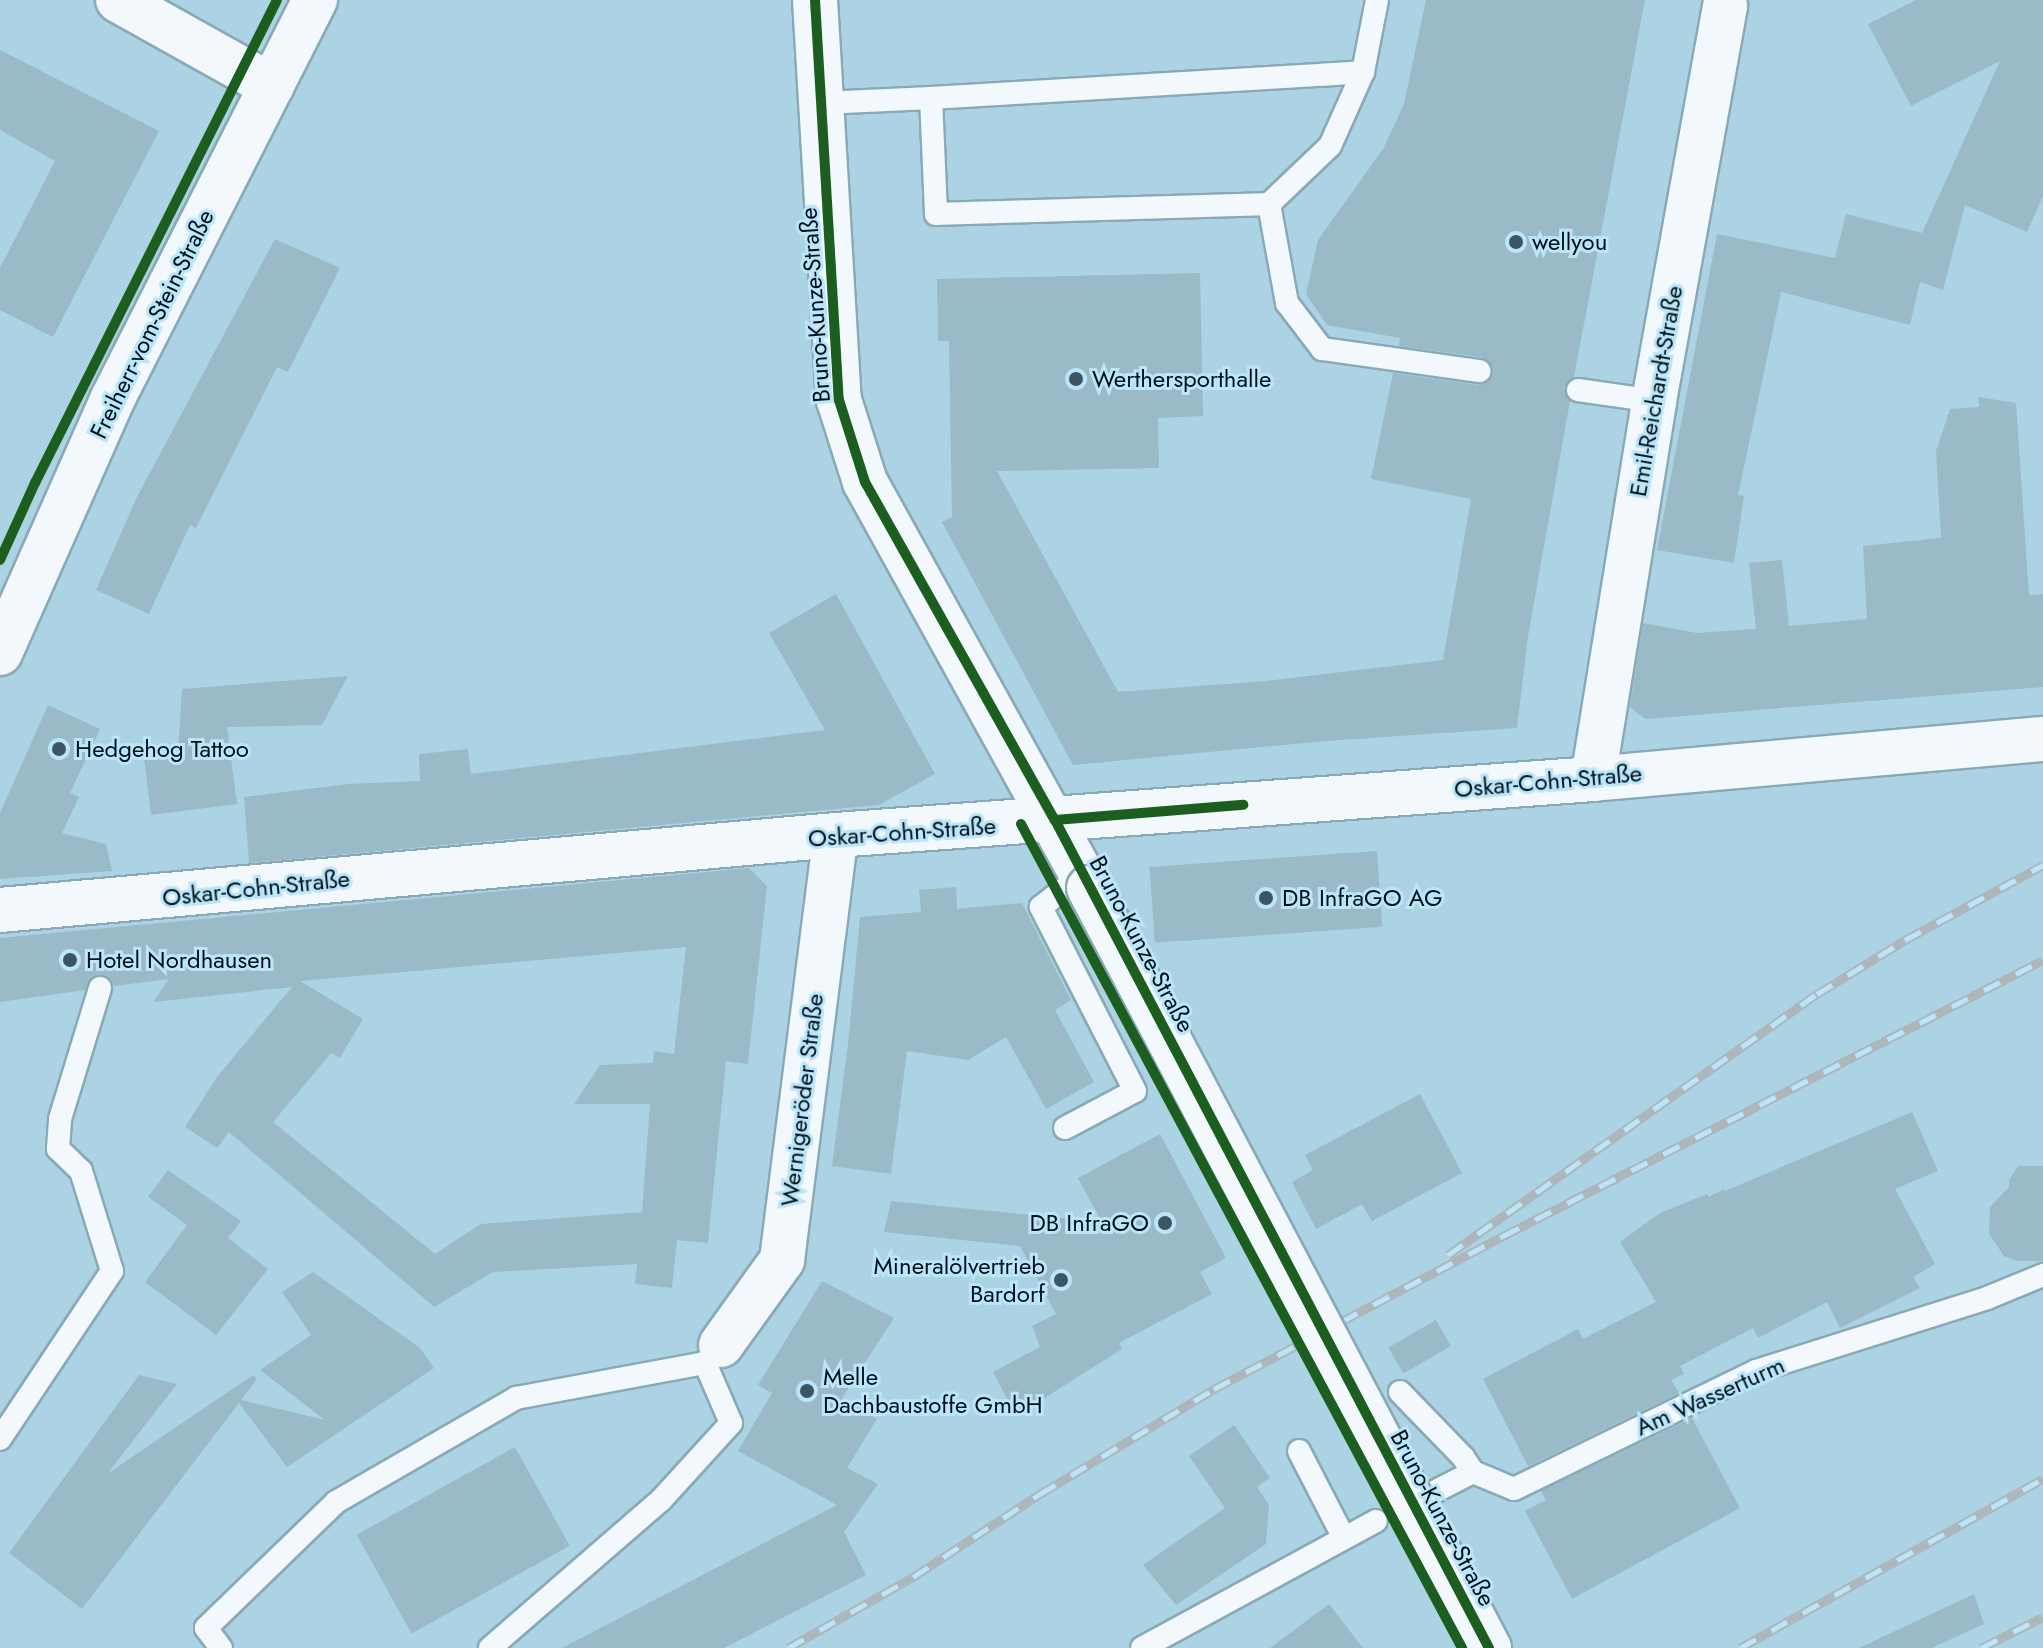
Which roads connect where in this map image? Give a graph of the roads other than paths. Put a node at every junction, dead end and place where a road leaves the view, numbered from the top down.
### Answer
1 (118, 0) edge
2 (315, 0) edge
3 (815, 0) edge
4 (1377, 0) edge
5 (1727, 2) edge
6 (1363, 72) junction
7 (272, 86) junction
8 (931, 98) junction
9 (822, 103) junction
10 (1269, 204) junction
11 (1479, 371) dead end
12 (1578, 390) dead end
13 (1654, 401) junction
14 (0, 653) edge
15 (2043, 739) edge
16 (1593, 779) junction
17 (1055, 820) junction
18 (836, 835) junction
19 (1086, 881) junction
20 (0, 910) edge
21 (100, 988) dead end
22 (1065, 1128) dead end
23 (2043, 1275) edge
24 (713, 1354) junction
25 (1400, 1392) dead end
26 (0, 1439) edge
27 (1299, 1451) dead end
28 (1473, 1472) junction
29 (1432, 1493) dead end
30 (1376, 1521) dead end
31 (1344, 1538) junction
32 (221, 1648) edge
33 (490, 1648) edge
34 (1142, 1648) edge
35 (1489, 1648) edge

1 - 7 street
2 - 7 street, Freiherr-vom-Stein-Straße
3 - 9 street, Bruno-Kunze-Straße
4 - 6 lane
5 - 13 street, Emil-Reichardt-Straße
6 - 8 lane
6 - 10 lane
7 - 14 street, Freiherr-vom-Stein-Straße
8 - 9 lane
8 - 10 lane
9 - 17 street, Bruno-Kunze-Straße
10 - 11 lane
12 - 13 lane
13 - 16 street, Emil-Reichardt-Straße
15 - 16 street, Oskar-Cohn-Straße
16 - 17 street, Oskar-Cohn-Straße
17 - 18 street, Oskar-Cohn-Straße
17 - 19 street, Bruno-Kunze-Straße
18 - 20 street, Oskar-Cohn-Straße
18 - 24 street, Wernigeröder Straße
19 - 22 lane
19 - 35 street, Bruno-Kunze-Straße, bridge
21 - 26 lane
23 - 28 lane, Am Wasserturm
24 - 32 lane
24 - 33 lane
25 - 28 lane
27 - 31 lane
28 - 29 lane
30 - 31 lane
31 - 34 lane

